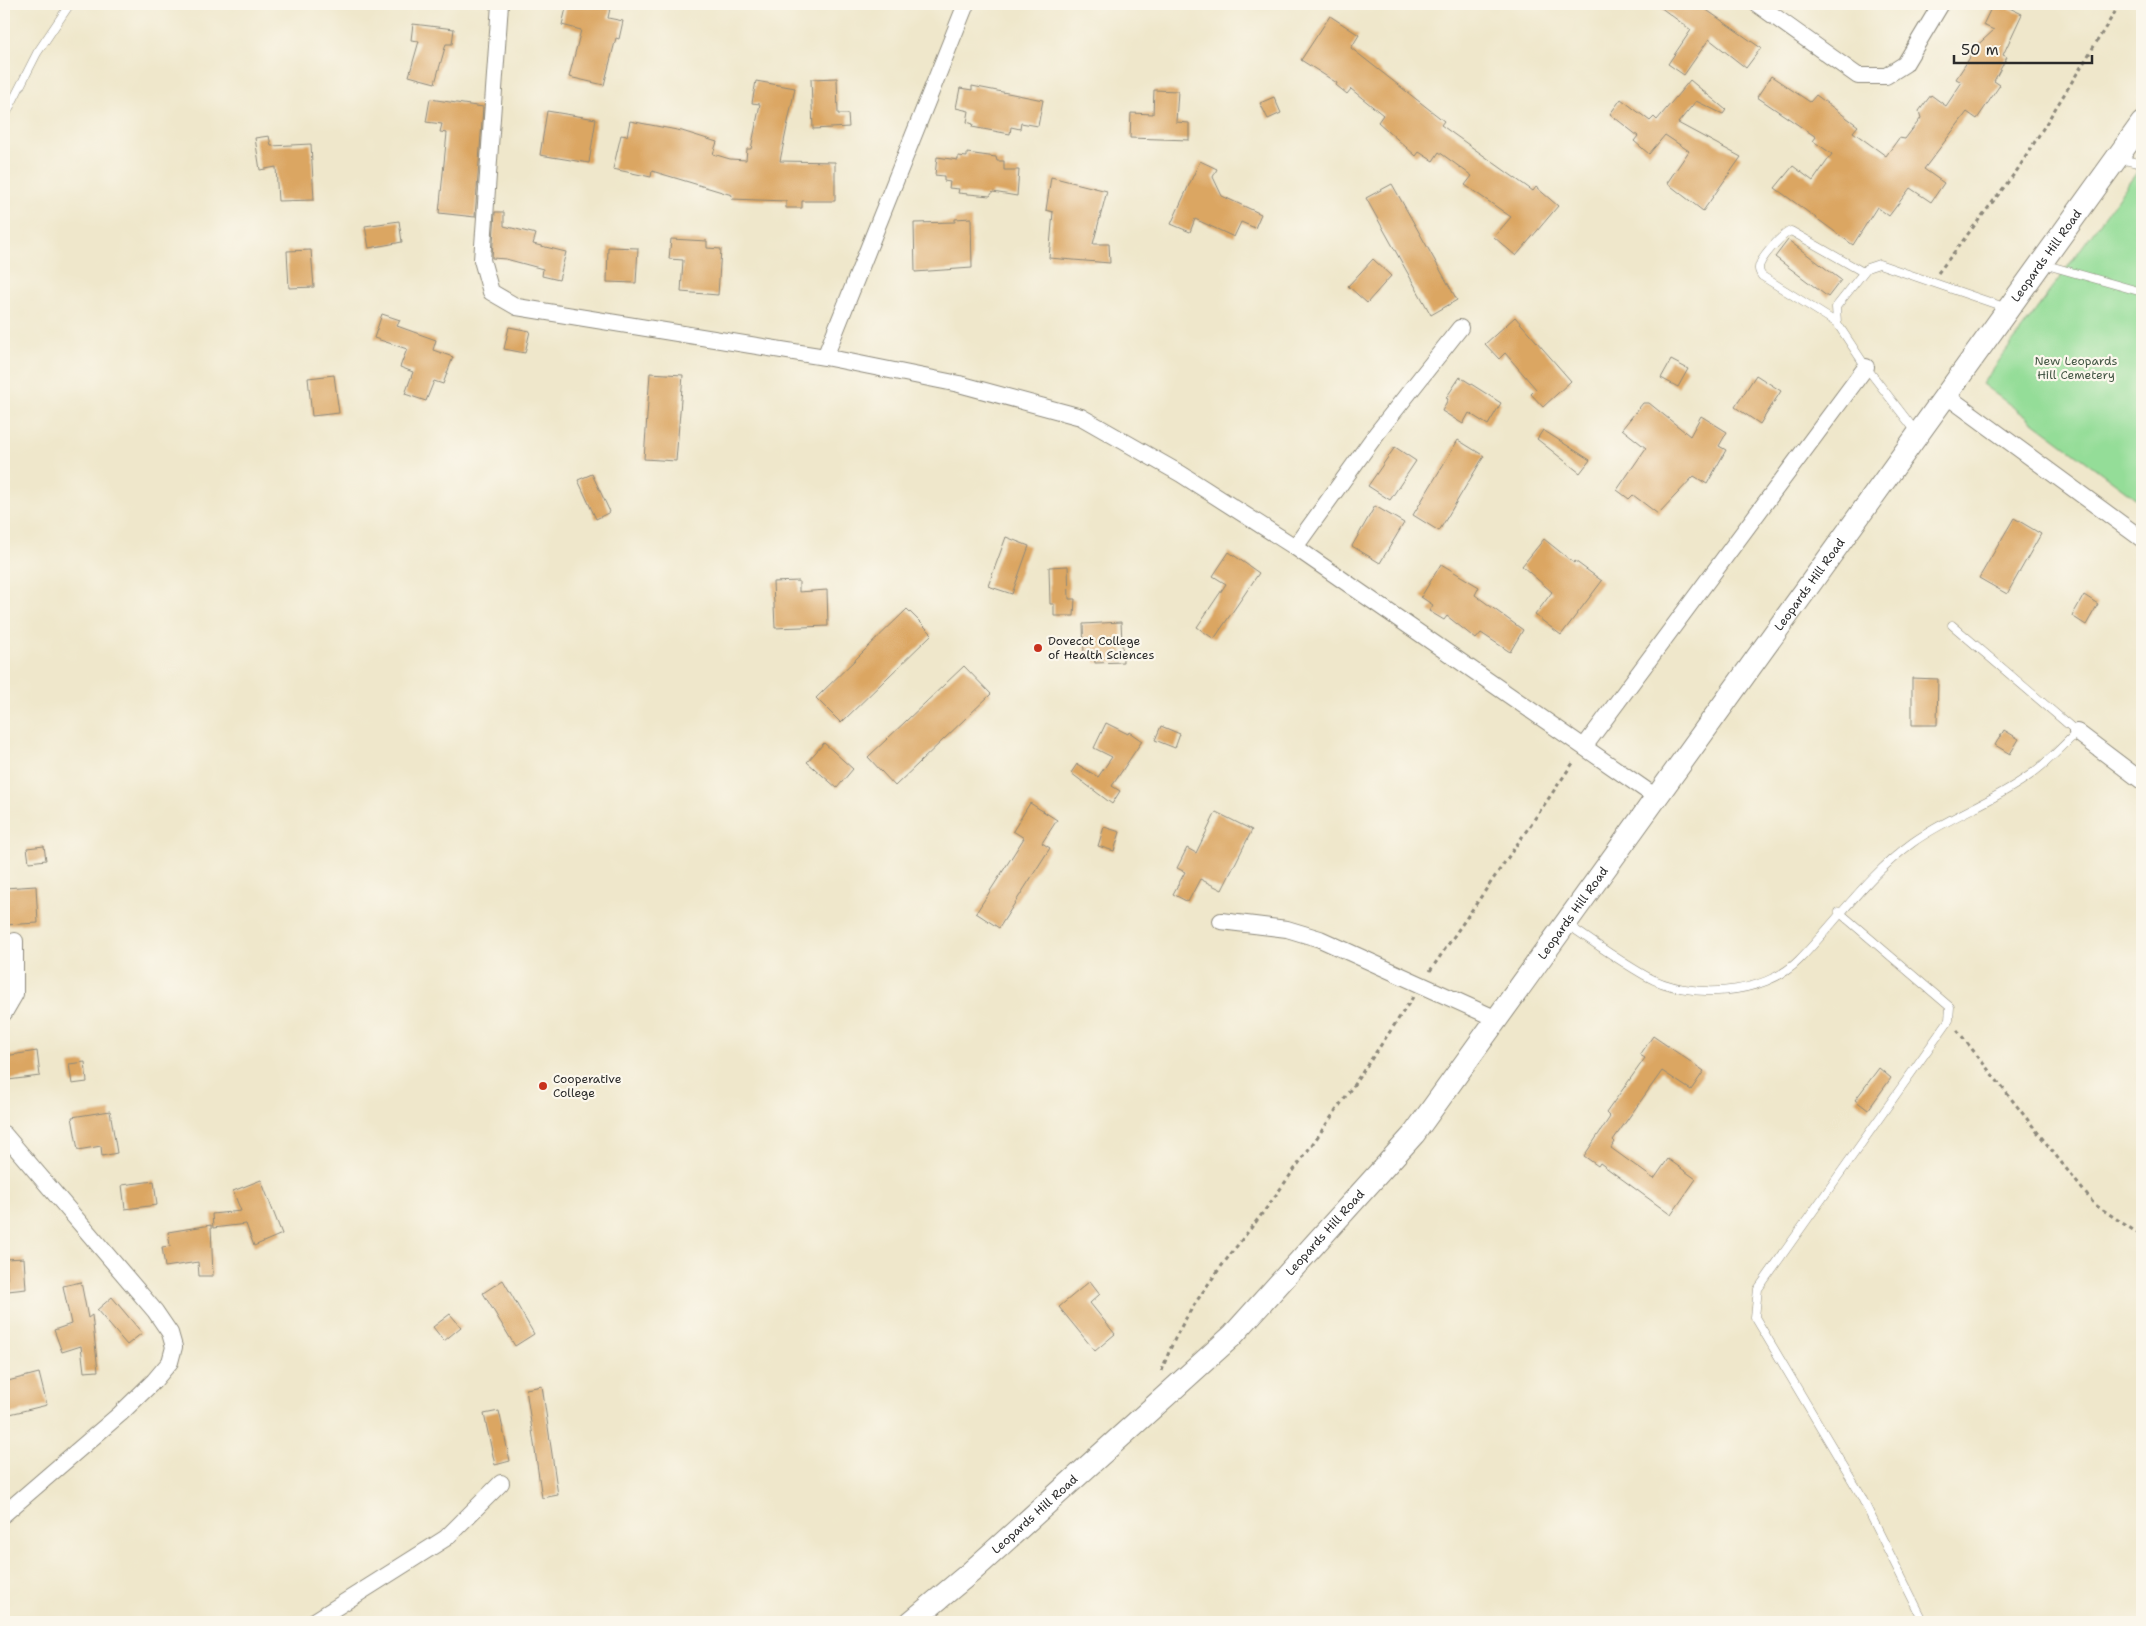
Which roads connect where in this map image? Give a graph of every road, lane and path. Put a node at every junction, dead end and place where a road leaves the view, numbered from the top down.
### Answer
1 (70, 4) edge
2 (500, 4) edge
3 (966, 4) edge
4 (1757, 4) edge
5 (1941, 4) edge
6 (2120, 4) edge
7 (4, 118) edge
8 (2142, 123) edge
9 (2118, 158) junction
10 (2142, 164) edge
11 (2041, 264) junction
12 (1863, 272) junction
13 (1932, 281) junction
14 (2142, 292) edge
15 (2009, 309) junction
16 (1837, 324) junction
17 (1460, 328) dead end
18 (825, 357) junction
19 (1866, 367) junction
20 (1947, 396) junction
21 (1918, 436) junction
22 (2142, 539) edge
23 (1295, 547) junction
24 (1952, 625) dead end
25 (2077, 732) junction
26 (1584, 747) junction
27 (2142, 781) edge
28 (1656, 797) junction
29 (1839, 912) junction
30 (1221, 921) dead end
31 (1565, 923) junction
32 (15, 941) dead end
33 (1422, 984) junction
34 (4, 1013) edge
35 (1499, 1020) junction
36 (1949, 1020) junction
37 (4, 1134) edge
38 (2142, 1236) edge
39 (1154, 1406) junction
40 (501, 1483) dead end
41 (4, 1514) edge
42 (313, 1622) edge
43 (911, 1622) edge
44 (1924, 1622) edge

1 - 7 lane
2 - 18 street
3 - 18 street
4 - 5 street
6 - 13 path
8 - 9 main road, Leopards Hill Road
9 - 10 lane
9 - 11 main road, Leopards Hill Road
11 - 14 lane
11 - 15 main road, Leopards Hill Road
12 - 13 lane
12 - 16 lane
12 - 16 lane
13 - 15 lane
15 - 20 main road, Leopards Hill Road
16 - 19 lane
17 - 23 street
18 - 23 street
19 - 21 lane
19 - 26 street
20 - 21 main road, Leopards Hill Road
20 - 22 street
21 - 28 main road, Leopards Hill Road
23 - 26 street
24 - 25 lane
25 - 27 street
25 - 29 lane
26 - 28 street
26 - 33 path
28 - 31 main road, Leopards Hill Road
29 - 31 lane
29 - 36 lane
30 - 33 street
31 - 35 main road, Leopards Hill Road
32 - 34 street
33 - 35 street
33 - 39 path
35 - 39 main road, Leopards Hill Road
36 - 38 path
36 - 44 lane
37 - 41 street
39 - 43 main road, Leopards Hill Road
40 - 42 street

